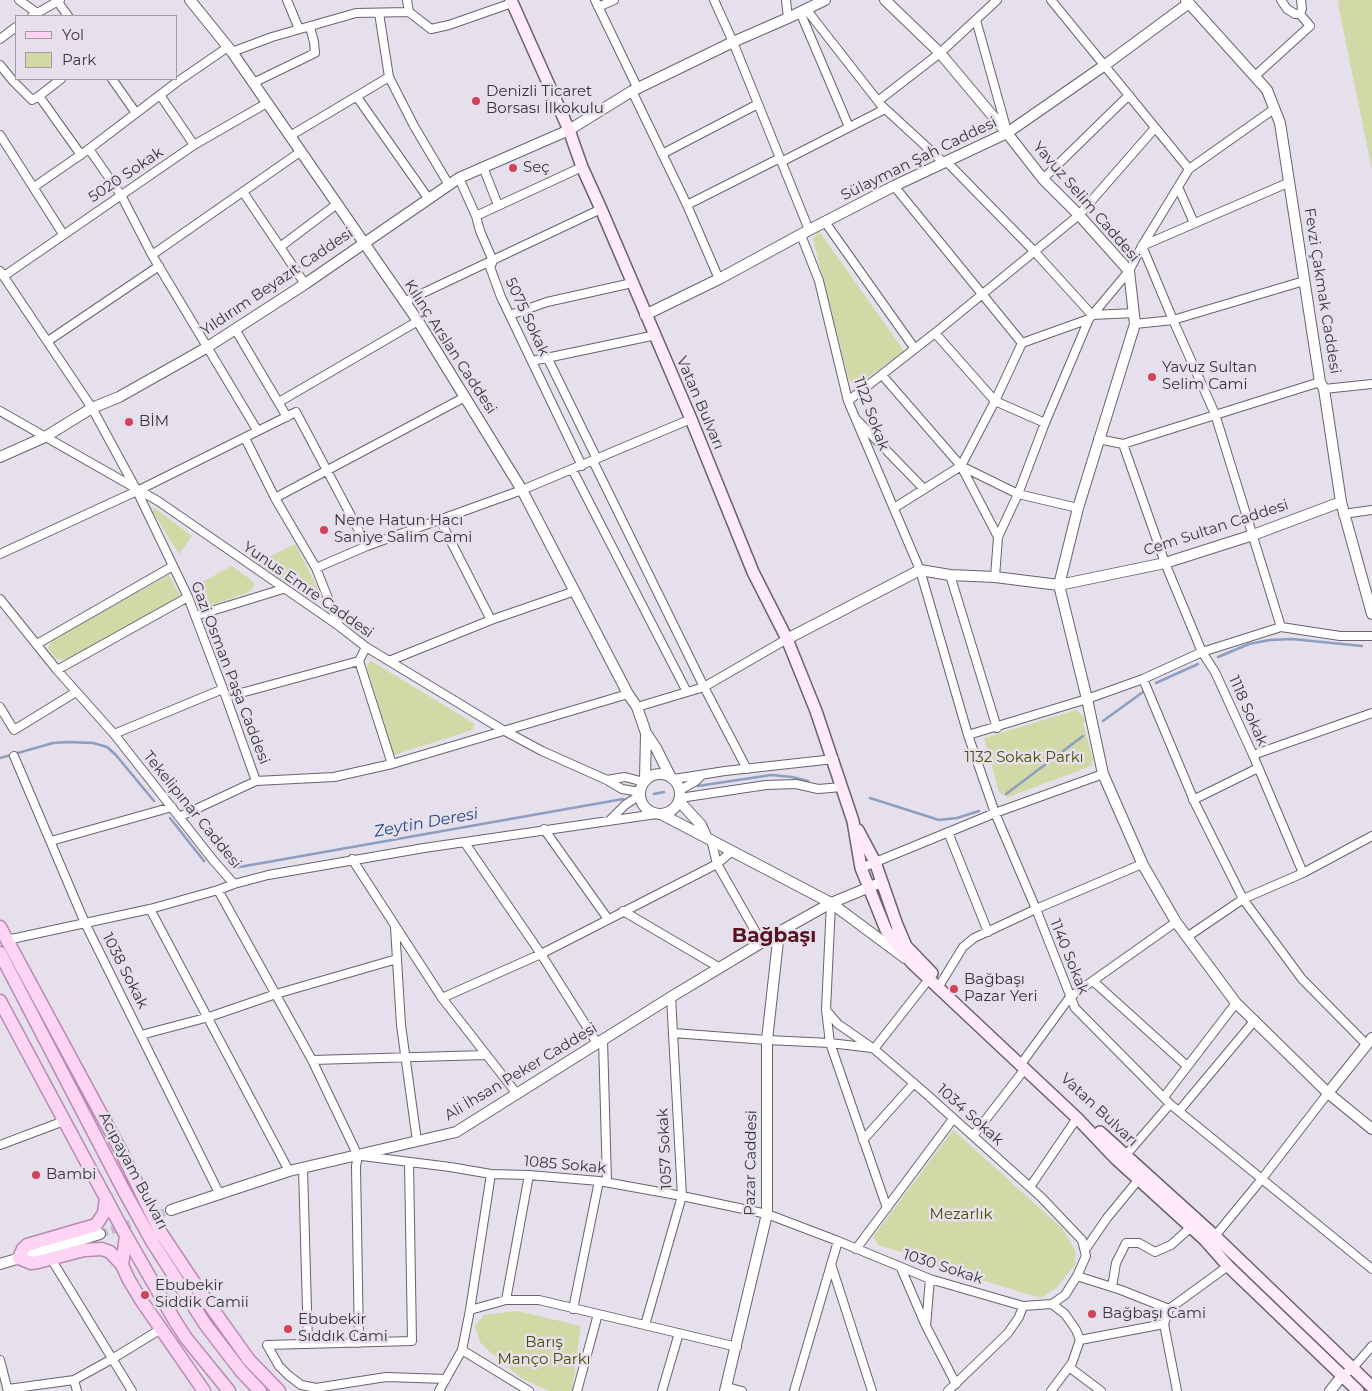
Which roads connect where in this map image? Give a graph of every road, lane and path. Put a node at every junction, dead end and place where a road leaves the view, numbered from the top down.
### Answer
1 (19, 0) edge
2 (190, 0) edge
3 (287, 0) edge
4 (407, 0) edge
5 (614, 0) edge
6 (714, 0) edge
7 (786, 0) edge
8 (825, 0) edge
9 (885, 0) edge
10 (997, 0) edge
11 (1051, 0) edge
12 (1281, 0) edge
13 (1301, 0) edge
14 (59, 1) edge
15 (512, 1) edge
16 (1189, 1) edge
17 (596, 3) edge
18 (803, 11) junction
19 (409, 12) junction
20 (379, 13) junction
21 (1300, 14) junction
22 (34, 15) edge
23 (67, 15) edge
24 (788, 18) junction
25 (976, 20) junction
26 (310, 26) junction
27 (15, 28) edge
28 (299, 29) junction
29 (0, 39) edge
30 (733, 42) junction
31 (230, 49) junction
32 (940, 53) junction
33 (0, 65) edge
34 (1105, 65) junction
35 (1255, 76) junction
36 (389, 77) junction
37 (178, 79) edge
38 (60, 80) edge
39 (113, 80) edge
40 (176, 80) edge
41 (253, 83) junction
42 (635, 90) junction
43 (160, 95) junction
44 (1128, 95) junction
45 (39, 96) junction
46 (357, 97) junction
47 (878, 101) junction
48 (267, 103) junction
49 (758, 104) junction
50 (1274, 108) junction
51 (885, 109) junction
52 (136, 113) junction
53 (849, 127) junction
54 (1154, 128) junction
55 (569, 130) junction
56 (1007, 133) junction
57 (0, 136) edge
58 (290, 136) junction
59 (194, 145) junction
60 (89, 149) junction
61 (300, 152) junction
62 (662, 154) junction
63 (81, 155) junction
64 (780, 160) junction
65 (945, 162) junction
66 (483, 166) junction
67 (582, 167) junction
68 (1189, 170) junction
69 (459, 178) junction
70 (1043, 179) junction
71 (1290, 182) junction
72 (449, 185) junction
73 (894, 186) junction
74 (34, 187) junction
75 (1178, 187) junction
76 (243, 192) junction
77 (121, 195) junction
78 (428, 198) junction
79 (337, 204) junction
80 (687, 205) junction
81 (498, 206) junction
82 (602, 209) junction
83 (1079, 215) junction
84 (476, 216) junction
85 (825, 222) junction
86 (1194, 223) junction
87 (805, 232) junction
88 (63, 234) junction
89 (364, 242) junction
90 (1142, 246) junction
91 (280, 247) junction
92 (1034, 251) junction
93 (152, 255) junction
94 (493, 260) junction
95 (159, 266) junction
96 (1130, 271) junction
97 (2, 274) edge
98 (718, 279) junction
99 (1304, 281) junction
100 (632, 283) junction
101 (305, 284) junction
102 (982, 294) junction
103 (404, 302) junction
104 (1134, 313) junction
105 (510, 315) junction
106 (645, 315) junction
107 (1091, 317) junction
108 (1173, 320) junction
109 (418, 321) junction
110 (1135, 324) junction
111 (235, 329) junction
112 (935, 333) junction
113 (656, 335) junction
114 (48, 341) junction
115 (1022, 343) junction
116 (206, 348) junction
117 (915, 349) junction
118 (547, 358) junction
119 (532, 361) junction
120 (882, 375) junction
121 (1372, 384) edge
122 (1322, 385) junction
123 (465, 396) junction
124 (848, 401) junction
125 (995, 401) junction
126 (279, 402) junction
127 (92, 408) junction
128 (0, 410) edge
129 (1215, 414) junction
130 (287, 417) junction
131 (855, 418) junction
132 (691, 419) junction
133 (1045, 423) junction
134 (257, 430) junction
135 (45, 437) junction
136 (245, 438) junction
137 (1098, 439) junction
138 (1123, 444) junction
139 (0, 457) edge
140 (595, 460) junction
141 (582, 466) junction
142 (961, 466) junction
143 (572, 470) junction
144 (327, 471) junction
145 (924, 489) junction
146 (137, 490) junction
147 (522, 490) junction
148 (1018, 494) junction
149 (275, 498) junction
150 (1341, 502) junction
151 (894, 508) junction
152 (1078, 508) junction
153 (1372, 510) edge
154 (1343, 514) junction
155 (440, 520) junction
156 (1253, 535) junction
157 (998, 537) junction
158 (367, 546) junction
159 (0, 554) edge
160 (1165, 563) junction
161 (173, 566) junction
162 (316, 568) junction
163 (920, 570) junction
164 (950, 575) junction
165 (994, 577) junction
166 (1059, 585) junction
167 (283, 589) junction
168 (575, 591) junction
169 (188, 597) junction
170 (0, 599) edge
171 (1372, 614) edge
172 (195, 616) junction
173 (491, 620) junction
174 (339, 626) junction
175 (1281, 627) junction
176 (1372, 636) edge
177 (787, 640) junction
178 (37, 644) junction
179 (366, 647) junction
180 (1202, 652) junction
181 (359, 661) junction
182 (389, 661) junction
183 (57, 670) junction
184 (1144, 679) junction
185 (704, 687) junction
186 (76, 692) junction
187 (687, 692) junction
188 (225, 693) junction
189 (628, 694) junction
190 (1088, 699) junction
191 (0, 707) edge
192 (636, 707) junction
193 (1372, 713) edge
194 (997, 728) junction
195 (503, 730) junction
196 (646, 733) junction
197 (114, 734) junction
198 (968, 735) junction
199 (1253, 755) junction
200 (14, 756) dead end
201 (834, 759) junction
202 (392, 764) junction
203 (1258, 768) junction
204 (747, 769) junction
205 (1103, 774) junction
206 (702, 776) junction
207 (672, 777) junction
208 (256, 781) junction
209 (642, 787) junction
210 (842, 787) junction
211 (680, 796) junction
212 (1194, 800) junction
213 (172, 807) junction
214 (995, 813) junction
215 (658, 814) junction
216 (179, 817) junction
217 (611, 819) junction
218 (853, 821) junction
219 (544, 830) junction
220 (948, 832) junction
221 (1372, 836) edge
222 (708, 838) junction
223 (51, 841) junction
224 (465, 842) junction
225 (732, 851) junction
226 (352, 859) junction
227 (874, 862) junction
228 (717, 864) junction
229 (1142, 864) junction
230 (860, 868) junction
231 (1303, 873) junction
232 (882, 882) junction
233 (234, 884) junction
234 (869, 887) junction
235 (218, 890) junction
236 (1245, 901) junction
237 (831, 903) junction
238 (150, 909) junction
239 (1036, 909) junction
240 (623, 912) junction
241 (608, 919) junction
242 (1176, 922) junction
243 (85, 923) junction
244 (395, 925) junction
245 (0, 927) edge
246 (779, 932) junction
247 (988, 932) junction
248 (1186, 936) junction
249 (7, 940) junction
250 (762, 943) junction
251 (0, 953) edge
252 (541, 954) junction
253 (397, 958) junction
254 (912, 964) junction
255 (720, 968) junction
256 (1093, 981) junction
257 (935, 983) junction
258 (276, 994) junction
259 (671, 997) junction
260 (442, 998) junction
261 (1070, 998) junction
262 (0, 1001) edge
263 (1236, 1003) junction
264 (826, 1010) junction
265 (209, 1017) junction
266 (1255, 1020) junction
267 (672, 1033) junction
268 (141, 1035) junction
269 (767, 1040) junction
270 (600, 1041) junction
271 (1370, 1041) edge
272 (830, 1043) junction
273 (874, 1049) junction
274 (486, 1055) junction
275 (405, 1056) junction
276 (312, 1060) junction
277 (1022, 1065) junction
278 (1187, 1066) junction
279 (914, 1083) junction
280 (1328, 1093) junction
281 (516, 1094) junction
282 (1164, 1097) junction
283 (1170, 1104) junction
284 (1179, 1111) junction
285 (954, 1118) junction
286 (1077, 1118) junction
287 (64, 1121) junction
288 (1372, 1129) edge
289 (973, 1136) junction
290 (864, 1140) junction
291 (417, 1141) junction
292 (0, 1145) edge
293 (358, 1156) junction
294 (1120, 1156) junction
295 (409, 1162) junction
296 (303, 1168) junction
297 (289, 1172) junction
298 (491, 1174) junction
299 (529, 1175) junction
300 (1139, 1179) junction
301 (1261, 1180) junction
302 (599, 1181) junction
303 (607, 1182) junction
304 (1030, 1187) junction
305 (220, 1195) junction
306 (682, 1196) junction
307 (106, 1198) junction
308 (887, 1208) junction
309 (171, 1210) tunnel mouth
310 (767, 1214) junction
311 (1191, 1227) junction
312 (100, 1234) tunnel mouth
313 (126, 1236) junction
314 (1210, 1238) junction
315 (838, 1241) junction
316 (856, 1249) junction
317 (1085, 1250) junction
318 (49, 1255) junction
319 (19, 1258) junction
320 (0, 1264) edge
321 (831, 1264) junction
322 (122, 1265) junction
323 (1228, 1266) junction
324 (901, 1268) junction
325 (1372, 1269) edge
326 (1077, 1276) junction
327 (930, 1279) junction
328 (1112, 1287) junction
329 (506, 1300) junction
330 (1052, 1304) junction
331 (1023, 1306) junction
332 (573, 1309) junction
333 (1169, 1309) junction
334 (470, 1310) junction
335 (598, 1314) junction
336 (1164, 1324) junction
337 (645, 1325) junction
338 (926, 1326) junction
339 (161, 1329) junction
340 (679, 1333) junction
341 (1080, 1340) junction
342 (358, 1343) junction
343 (308, 1344) junction
344 (737, 1346) junction
345 (1372, 1346) edge
346 (462, 1350) junction
347 (112, 1359) junction
348 (0, 1361) edge
349 (1069, 1367) junction
350 (1352, 1369) junction
351 (1342, 1376) junction
352 (446, 1379) junction
353 (2, 1380) edge
354 (74, 1380) junction
355 (956, 1384) junction
356 (1372, 1387) edge
357 (726, 1389) edge
358 (8, 1390) edge
359 (523, 1390) edge
360 (77, 1391) edge
361 (132, 1391) edge
362 (204, 1391) edge
363 (229, 1391) edge
364 (260, 1391) edge
365 (279, 1391) edge
366 (439, 1391) edge
367 (577, 1391) edge
368 (662, 1391) edge
369 (742, 1391) edge
370 (794, 1391) edge
371 (872, 1391) edge
372 (948, 1391) edge
373 (1051, 1391) edge
374 (1101, 1391) edge
375 (1177, 1391) edge
376 (1330, 1391) edge
377 (1358, 1391) edge

1 - 22 street
2 - 31 street, Kılınç Arslan Caddesi
3 - 28 street
4 - 19 street
5 - 17 street
6 - 30 street, 1122 Sokak
7 - 24 street
8 - 18 street, Yıldırım Beyazıt Caddesi
9 - 32 street, Yavuz Selim Caddesi
10 - 25 street
11 - 34 street
12 - 21 street
13 - 21 street
14 - 22 street
14 - 23 street
15 - 19 street
15 - 55 main road, Vatan Bulvarı
16 - 34 street, Sülayman Şah Caddesi
16 - 35 street, Fevzi Çakmak Caddesi
17 - 42 street
18 - 24 street, Yıldırım Beyazıt Caddesi
18 - 47 street
18 - 53 street
19 - 20 street
20 - 26 street
20 - 36 street
21 - 35 street
24 - 30 street, Yıldırım Beyazıt Caddesi
25 - 32 street
25 - 56 street
26 - 28 street
26 - 41 street
27 - 29 street
28 - 31 street
30 - 42 street, Yıldırım Beyazıt Caddesi
30 - 49 street, 1122 Sokak
31 - 37 street
31 - 41 street, Kılınç Arslan Caddesi
32 - 47 street
32 - 56 street, Yavuz Selim Caddesi
33 - 45 street
34 - 44 street
34 - 56 street, Sülayman Şah Caddesi
35 - 50 street, Fevzi Çakmak Caddesi
36 - 46 street
36 - 72 street
38 - 45 street
39 - 52 street
40 - 43 street
41 - 48 street, Kılınç Arslan Caddesi
42 - 55 street, Yıldırım Beyazıt Caddesi
42 - 62 street
43 - 52 street
43 - 59 street
44 - 54 street
44 - 70 street
45 - 63 street
46 - 58 street
46 - 78 street
47 - 51 street
48 - 58 street, Kılınç Arslan Caddesi
48 - 59 street, 5020 Sokak
49 - 62 street
49 - 64 street, 1122 Sokak
50 - 68 street
50 - 71 street, Fevzi Çakmak Caddesi
51 - 53 street
51 - 65 street
52 - 60 street
53 - 64 street
54 - 68 street
54 - 83 street
55 - 66 street, Yıldırım Beyazıt Caddesi
55 - 67 main road, Vatan Bulvarı
56 - 65 street, Sülayman Şah Caddesi
56 - 70 street, Yavuz Selim Caddesi
57 - 74 street
58 - 61 street, Kılınç Arslan Caddesi
59 - 77 street, 5020 Sokak
60 - 63 street
60 - 77 street
61 - 76 street
61 - 79 street, Kılınç Arslan Caddesi
62 - 80 street
63 - 74 street
64 - 80 street
64 - 87 street, 1122 Sokak
65 - 73 street, Sülayman Şah Caddesi
65 - 92 street
66 - 69 street, Yıldırım Beyazıt Caddesi
66 - 81 street
67 - 81 street
67 - 82 main road, Vatan Bulvarı
68 - 75 street
69 - 72 street, Yıldırım Beyazıt Caddesi
69 - 84 street, 5075 Sokak
70 - 83 street, Yavuz Selim Caddesi
71 - 86 street
71 - 99 street, Fevzi Çakmak Caddesi
72 - 78 street, Yıldırım Beyazıt Caddesi
73 - 85 street, Sülayman Şah Caddesi
73 - 102 street
74 - 88 street
75 - 86 street
75 - 90 street
76 - 91 street
76 - 93 street
77 - 88 street, 5020 Sokak
77 - 93 street
78 - 89 street, Yıldırım Beyazıt Caddesi
79 - 89 street, Kılınç Arslan Caddesi
79 - 91 street
80 - 98 street
81 - 84 street
82 - 94 street
82 - 100 main road, Vatan Bulvarı
83 - 92 street
83 - 96 street, Yavuz Selim Caddesi
84 - 94 street, 5075 Sokak
85 - 87 street, Sülayman Şah Caddesi
85 - 117 street
86 - 90 street
87 - 98 street, Sülayman Şah Caddesi
87 - 124 street, 1122 Sokak
88 - 97 street, 5020 Sokak
89 - 101 street, Yıldırım Beyazıt Caddesi
89 - 103 street, Kılınç Arslan Caddesi
90 - 96 street
90 - 108 street
91 - 101 street
92 - 102 street
92 - 107 street
93 - 95 street
94 - 103 street
94 - 105 street, 5075 Sokak
95 - 114 street
95 - 116 street
96 - 104 street, Yavuz Selim Caddesi
96 - 107 street
97 - 114 street, Gazi Osman Paşa Caddesi
98 - 106 street, Sülayman Şah Caddesi
99 - 108 street
99 - 122 street, Fevzi Çakmak Caddesi
100 - 105 street
100 - 106 main road, Vatan Bulvarı
101 - 111 street, Yıldırım Beyazıt Caddesi
102 - 112 street
102 - 115 street
103 - 109 street, Kılınç Arslan Caddesi
104 - 107 street
104 - 110 street, Yavuz Selim Caddesi
105 - 119 street, 5075 Sokak
106 - 113 main road, Vatan Bulvarı
107 - 115 street
107 - 133 street
108 - 110 street
108 - 129 street
109 - 123 street, Kılınç Arslan Caddesi
109 - 126 street
110 - 137 street, Yavuz Selim Caddesi
111 - 116 street, Yıldırım Beyazıt Caddesi
111 - 126 street
112 - 117 street
112 - 125 street
113 - 118 street
113 - 132 main road, Vatan Bulvarı
114 - 127 street, Gazi Osman Paşa Caddesi
115 - 125 street
116 - 127 street, Yıldırım Beyazıt Caddesi
116 - 134 street
117 - 120 street
118 - 119 street
118 - 140 street
119 - 141 street, 5075 Sokak
120 - 124 street
120 - 142 street
121 - 122 street
122 - 129 street
122 - 150 street, Fevzi Çakmak Caddesi
123 - 144 street
123 - 147 street, Kılınç Arslan Caddesi
124 - 131 street, 1122 Sokak
125 - 133 street
125 - 142 street
126 - 130 street
127 - 135 street, Yıldırım Beyazıt Caddesi
127 - 146 street, Gazi Osman Paşa Caddesi
128 - 135 street, Yunus Emre Caddesi
129 - 138 street
129 - 156 street
130 - 134 street
130 - 144 street
131 - 145 street
131 - 151 street, 1122 Sokak
132 - 140 street
132 - 177 main road, Vatan Bulvarı
133 - 148 street
134 - 136 street
135 - 139 street, Yıldırım Beyazıt Caddesi
135 - 146 street, Yunus Emre Caddesi
136 - 146 street
136 - 149 street
137 - 138 street
137 - 152 street, Yavuz Selim Caddesi
138 - 160 street, 1118 Sokak
140 - 141 street
140 - 185 street
141 - 143 street
142 - 145 street
142 - 148 street
142 - 157 street
143 - 147 street
143 - 187 street
144 - 149 street
144 - 158 street
145 - 151 street
146 - 159 street
146 - 161 street, Gazi Osman Paşa Caddesi
146 - 167 street, Yunus Emre Caddesi
147 - 155 street
147 - 168 street, Kılınç Arslan Caddesi
148 - 152 street
148 - 157 street
149 - 162 street
150 - 154 street, Fevzi Çakmak Caddesi
150 - 156 street, Cem Sultan Caddesi
151 - 163 street, 1122 Sokak
152 - 166 street, Yavuz Selim Caddesi
153 - 154 street
154 - 171 street, Fevzi Çakmak Caddesi
155 - 158 street
155 - 173 street
156 - 160 street, Cem Sultan Caddesi
156 - 175 street
157 - 165 street
158 - 162 street
160 - 166 street, Cem Sultan Caddesi
160 - 180 street, 1118 Sokak
161 - 169 street, Gazi Osman Paşa Caddesi
161 - 178 street
162 - 174 street
163 - 164 street, Cem Sultan Caddesi
163 - 177 street
163 - 198 street, 1140 Sokak
164 - 165 street, Cem Sultan Caddesi
164 - 194 street
165 - 166 street, Cem Sultan Caddesi
166 - 190 street
167 - 172 street
167 - 174 street, Yunus Emre Caddesi
168 - 173 street
168 - 189 street, Kılınç Arslan Caddesi
169 - 172 street, Gazi Osman Paşa Caddesi
169 - 183 street
170 - 178 street, Tekelipınar Caddesi
172 - 188 street, Gazi Osman Paşa Caddesi
173 - 182 street
174 - 179 street, Yunus Emre Caddesi
175 - 176 street
175 - 180 street
177 - 185 street
177 - 201 main road, Vatan Bulvarı
178 - 183 street, Tekelipınar Caddesi
179 - 181 street
179 - 182 street, Yunus Emre Caddesi
180 - 184 street
180 - 199 street, 1118 Sokak
181 - 188 street
181 - 202 street
182 - 195 street, Yunus Emre Caddesi
183 - 186 street, Tekelipınar Caddesi
184 - 190 street
184 - 212 street
185 - 187 street
185 - 204 street
186 - 191 street
186 - 197 street, Tekelipınar Caddesi
187 - 192 street
188 - 197 street
188 - 208 street, Gazi Osman Paşa Caddesi
189 - 192 street, Kılınç Arslan Caddesi
189 - 195 street, Gazi Osman Paşa Caddesi
190 - 194 street
190 - 205 street
192 - 196 street, Kılınç Arslan Caddesi
193 - 199 street
194 - 198 street
195 - 202 street, Gazi Osman Paşa Caddesi
195 - 209 street, Yunus Emre Caddesi
196 - 207 street, Kılınç Arslan Caddesi
196 - 209 street, Kılınç Arslan Caddesi
197 - 213 street, Tekelipınar Caddesi
198 - 214 street, 1140 Sokak
199 - 203 street, 1118 Sokak
200 - 223 street, 1038 Sokak
201 - 204 street
201 - 210 main road, Vatan Bulvarı
202 - 208 street, Gazi Osman Paşa Caddesi
203 - 212 street
203 - 231 street, 1118 Sokak
204 - 206 street
205 - 214 street
205 - 229 street
206 - 207 street
206 - 211 street
207 - 209 street
207 - 211 street
208 - 216 street
209 - 215 street
209 - 217 street
210 - 211 street
210 - 218 main road, Vatan Bulvarı
211 - 215 street
211 - 222 street
212 - 236 street
213 - 216 street, Tekelipınar Caddesi
213 - 223 street
214 - 220 street
214 - 239 street, 1140 Sokak
215 - 217 street, Tekelipınar Caddesi
215 - 222 street
216 - 233 street, Tekelipınar Caddesi
217 - 219 street, Tekelipınar Caddesi
218 - 227 main road, Vatan Bulvarı
218 - 230 main road, Vatan Bulvarı
219 - 224 street, Tekelipınar Caddesi
219 - 241 street
220 - 227 street
220 - 247 street
221 - 231 street
222 - 225 street
222 - 228 street
223 - 243 street, 1038 Sokak
224 - 226 street, Tekelipınar Caddesi
224 - 252 street
225 - 228 street
225 - 237 street
226 - 233 street, Tekelipınar Caddesi
226 - 244 street
227 - 230 street
227 - 232 main road, Vatan Bulvarı
228 - 240 street
228 - 250 street
229 - 239 street
229 - 242 street
230 - 234 main road, Vatan Bulvarı
231 - 236 street
232 - 234 street, Ali İhsan Peker Caddesi
232 - 257 main road, Vatan Bulvarı
233 - 235 street
234 - 237 street, Ali İhsan Peker Caddesi
234 - 254 main road, Vatan Bulvarı
235 - 238 street
235 - 258 street
236 - 248 street
236 - 271 street
237 - 246 street, Ali İhsan Peker Caddesi
237 - 254 street
237 - 264 street
238 - 243 street
238 - 265 street
239 - 247 street
239 - 261 street, 1140 Sokak
240 - 241 street
240 - 255 street
241 - 252 street
242 - 248 street
242 - 256 street
243 - 249 street
243 - 268 street, 1038 Sokak
244 - 253 street
244 - 260 street
245 - 249 main road
246 - 250 street, Ali İhsan Peker Caddesi
246 - 269 street, Pazar Caddesi
247 - 257 street
248 - 263 street
249 - 365 main road
250 - 255 street, Ali İhsan Peker Caddesi
251 - 364 main road, Acıpayam Bulvarı
252 - 260 street
252 - 270 street
253 - 258 street
253 - 275 street
254 - 257 main road, Vatan Bulvarı
255 - 259 street, Ali İhsan Peker Caddesi
256 - 261 street
256 - 278 street
257 - 273 street
257 - 277 main road, Vatan Bulvarı
258 - 265 street
258 - 276 street
259 - 267 street, 1057 Sokak
259 - 270 street, Ali İhsan Peker Caddesi
260 - 274 street
261 - 277 street
261 - 282 street, 1140 Sokak
262 - 287 main road
263 - 266 street
263 - 278 street
264 - 272 street
264 - 273 street, 1034 Sokak
265 - 268 street
265 - 297 street
266 - 280 street
266 - 284 street
267 - 269 street
267 - 306 street, 1057 Sokak
268 - 305 street, 1038 Sokak
269 - 272 street
269 - 310 street, Pazar Caddesi
270 - 281 street, Ali İhsan Peker Caddesi
270 - 303 street
271 - 280 street
272 - 273 street
272 - 290 street
273 - 279 street, 1034 Sokak
274 - 275 street
274 - 281 street
275 - 276 street
275 - 291 street
276 - 293 street
277 - 286 main road, Vatan Bulvarı
277 - 289 street
277 - 294 main road, Vatan Bulvarı
278 - 282 street
279 - 285 street, 1034 Sokak
279 - 290 street
280 - 288 street
280 - 301 street
281 - 291 street, Ali İhsan Peker Caddesi
282 - 283 street, 1140 Sokak
283 - 284 street, 1140 Sokak
283 - 294 street
284 - 301 street, 1140 Sokak
285 - 289 street, 1034 Sokak
285 - 308 street
286 - 294 main road, Vatan Bulvarı
286 - 304 street
287 - 292 street
287 - 307 main road
289 - 304 street, 1034 Sokak
290 - 308 street
291 - 293 street, Ali İhsan Peker Caddesi
293 - 295 street, 1085 Sokak
293 - 296 street, Ali İhsan Peker Caddesi
293 - 342 street
294 - 300 main road, Vatan Bulvarı
294 - 314 main road, Vatan Bulvarı
295 - 298 street, 1085 Sokak
295 - 342 street
296 - 297 street, Ali İhsan Peker Caddesi
296 - 343 street
297 - 305 street, Ali İhsan Peker Caddesi
298 - 299 street, 1085 Sokak
298 - 334 street
299 - 302 street, 1085 Sokak
299 - 329 street
300 - 311 main road, Vatan Bulvarı
300 - 317 street
301 - 314 street
301 - 325 street, 1140 Sokak
302 - 303 street, 1085 Sokak
302 - 332 street
303 - 306 street, 1085 Sokak
304 - 317 street, 1034 Sokak
305 - 309 street, Ali İhsan Peker Caddesi
306 - 310 street, 1085 Sokak
306 - 337 street, 1057 Sokak
307 - 313 main road
307 - 319 main road
308 - 316 street
310 - 315 street, 1030 Sokak
310 - 344 street, Pazar Caddesi
311 - 314 main road, Vatan Bulvarı
311 - 328 street
312 - 318 street
313 - 322 main road
313 - 363 main road
314 - 323 main road, Vatan Bulvarı
314 - 350 main road, Vatan Bulvarı
315 - 316 street, 1030 Sokak
315 - 321 street
316 - 324 street, 1030 Sokak
317 - 326 street
318 - 319 main road
318 - 322 main road
318 - 347 street
319 - 320 street
321 - 370 street
321 - 371 street
322 - 339 main road
323 - 333 street
323 - 351 main road, Vatan Bulvarı
324 - 327 street, 1030 Sokak
324 - 338 street
326 - 328 street
326 - 330 street
327 - 331 street, 1030 Sokak
327 - 338 street
328 - 333 street
329 - 332 street
329 - 334 street
330 - 331 street, 1030 Sokak
330 - 341 street
331 - 355 street
332 - 335 street
333 - 336 street
334 - 346 street
335 - 337 street
335 - 367 street
336 - 341 street
336 - 375 street
337 - 340 street
338 - 355 street
339 - 347 street
339 - 362 main road
340 - 344 street
340 - 368 street
341 - 349 street
342 - 343 street
343 - 352 street
344 - 357 street, Pazar Caddesi
345 - 350 street
346 - 352 street
346 - 359 street
347 - 354 street
347 - 361 street
348 - 353 street
349 - 373 street
349 - 374 street
350 - 351 street
350 - 356 main road, Vatan Bulvarı
351 - 376 street
351 - 377 main road, Vatan Bulvarı
352 - 366 street
353 - 358 street
354 - 358 street
354 - 360 street
355 - 372 street
357 - 369 street

